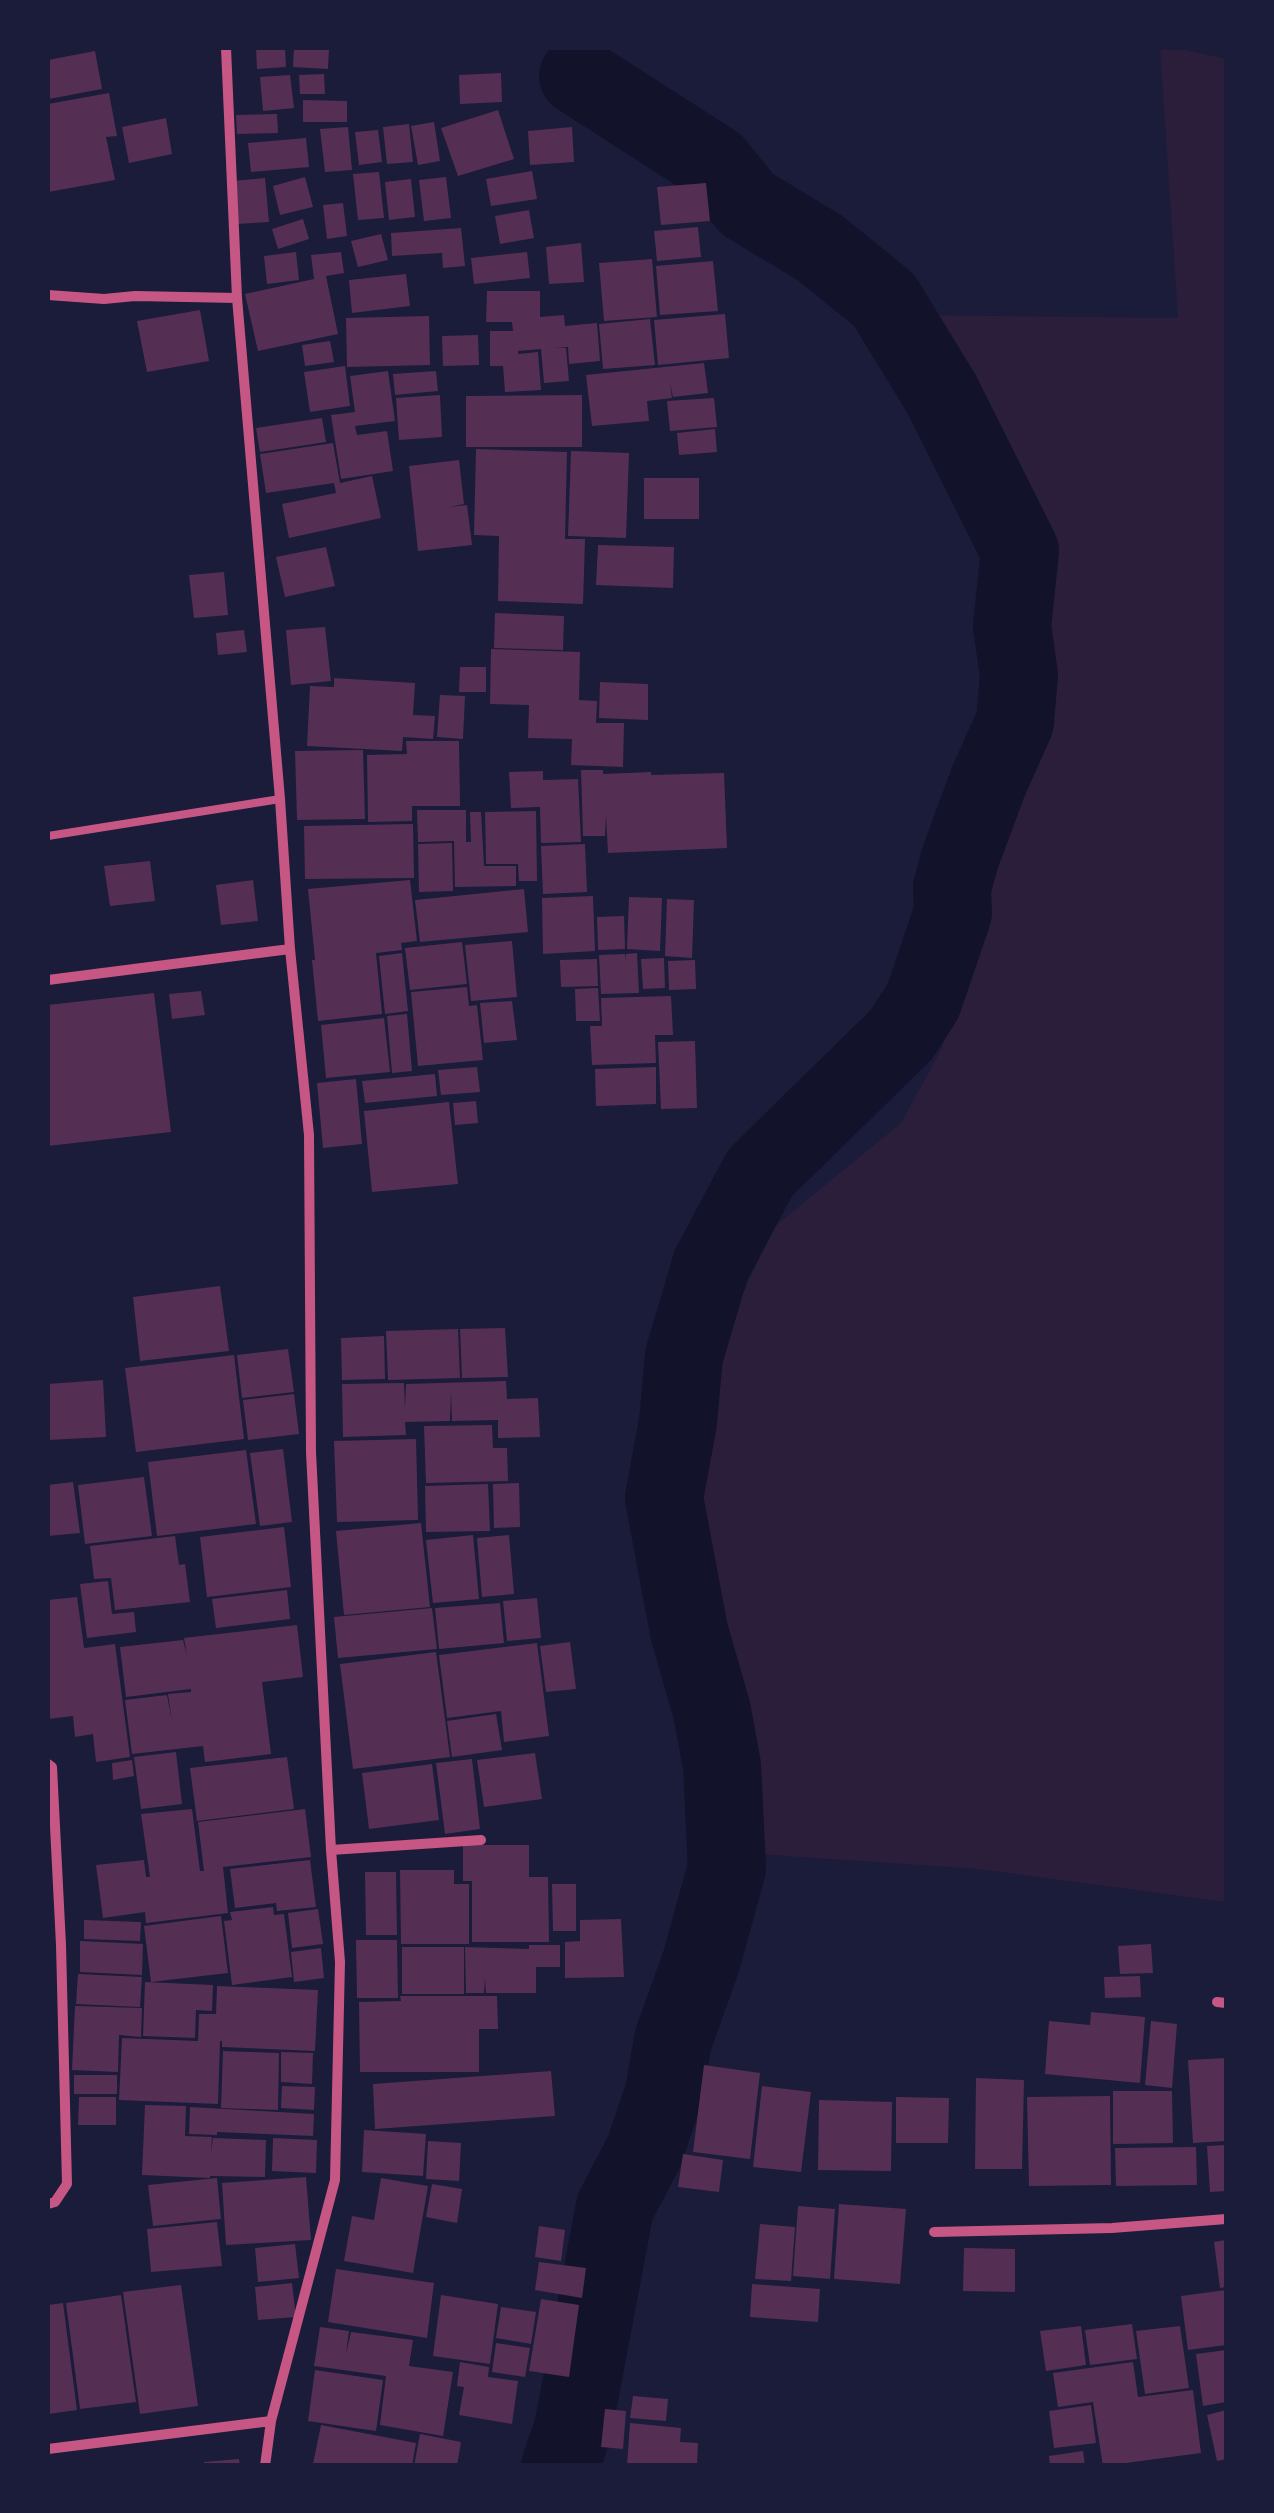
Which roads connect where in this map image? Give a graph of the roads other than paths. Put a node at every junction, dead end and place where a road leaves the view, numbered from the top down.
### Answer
1 (226, 48) edge
2 (48, 296) edge
3 (237, 298) junction
4 (280, 799) junction
5 (48, 836) edge
6 (290, 949) junction
7 (48, 980) edge
8 (48, 1764) edge
9 (480, 1840) dead end
10 (332, 1850) junction
11 (62, 1944) junction
12 (48, 1947) edge
13 (48, 2204) edge
14 (1226, 2219) edge
15 (934, 2232) dead end
16 (271, 2421) junction
17 (48, 2449) edge
18 (265, 2466) edge

1 - 3 street
2 - 3 street
3 - 4 street
4 - 5 lane
4 - 6 street
6 - 7 street
6 - 10 street
8 - 11 street
9 - 10 street
10 - 16 street
11 - 12 street
11 - 13 street
14 - 15 street
16 - 17 street
16 - 18 street

